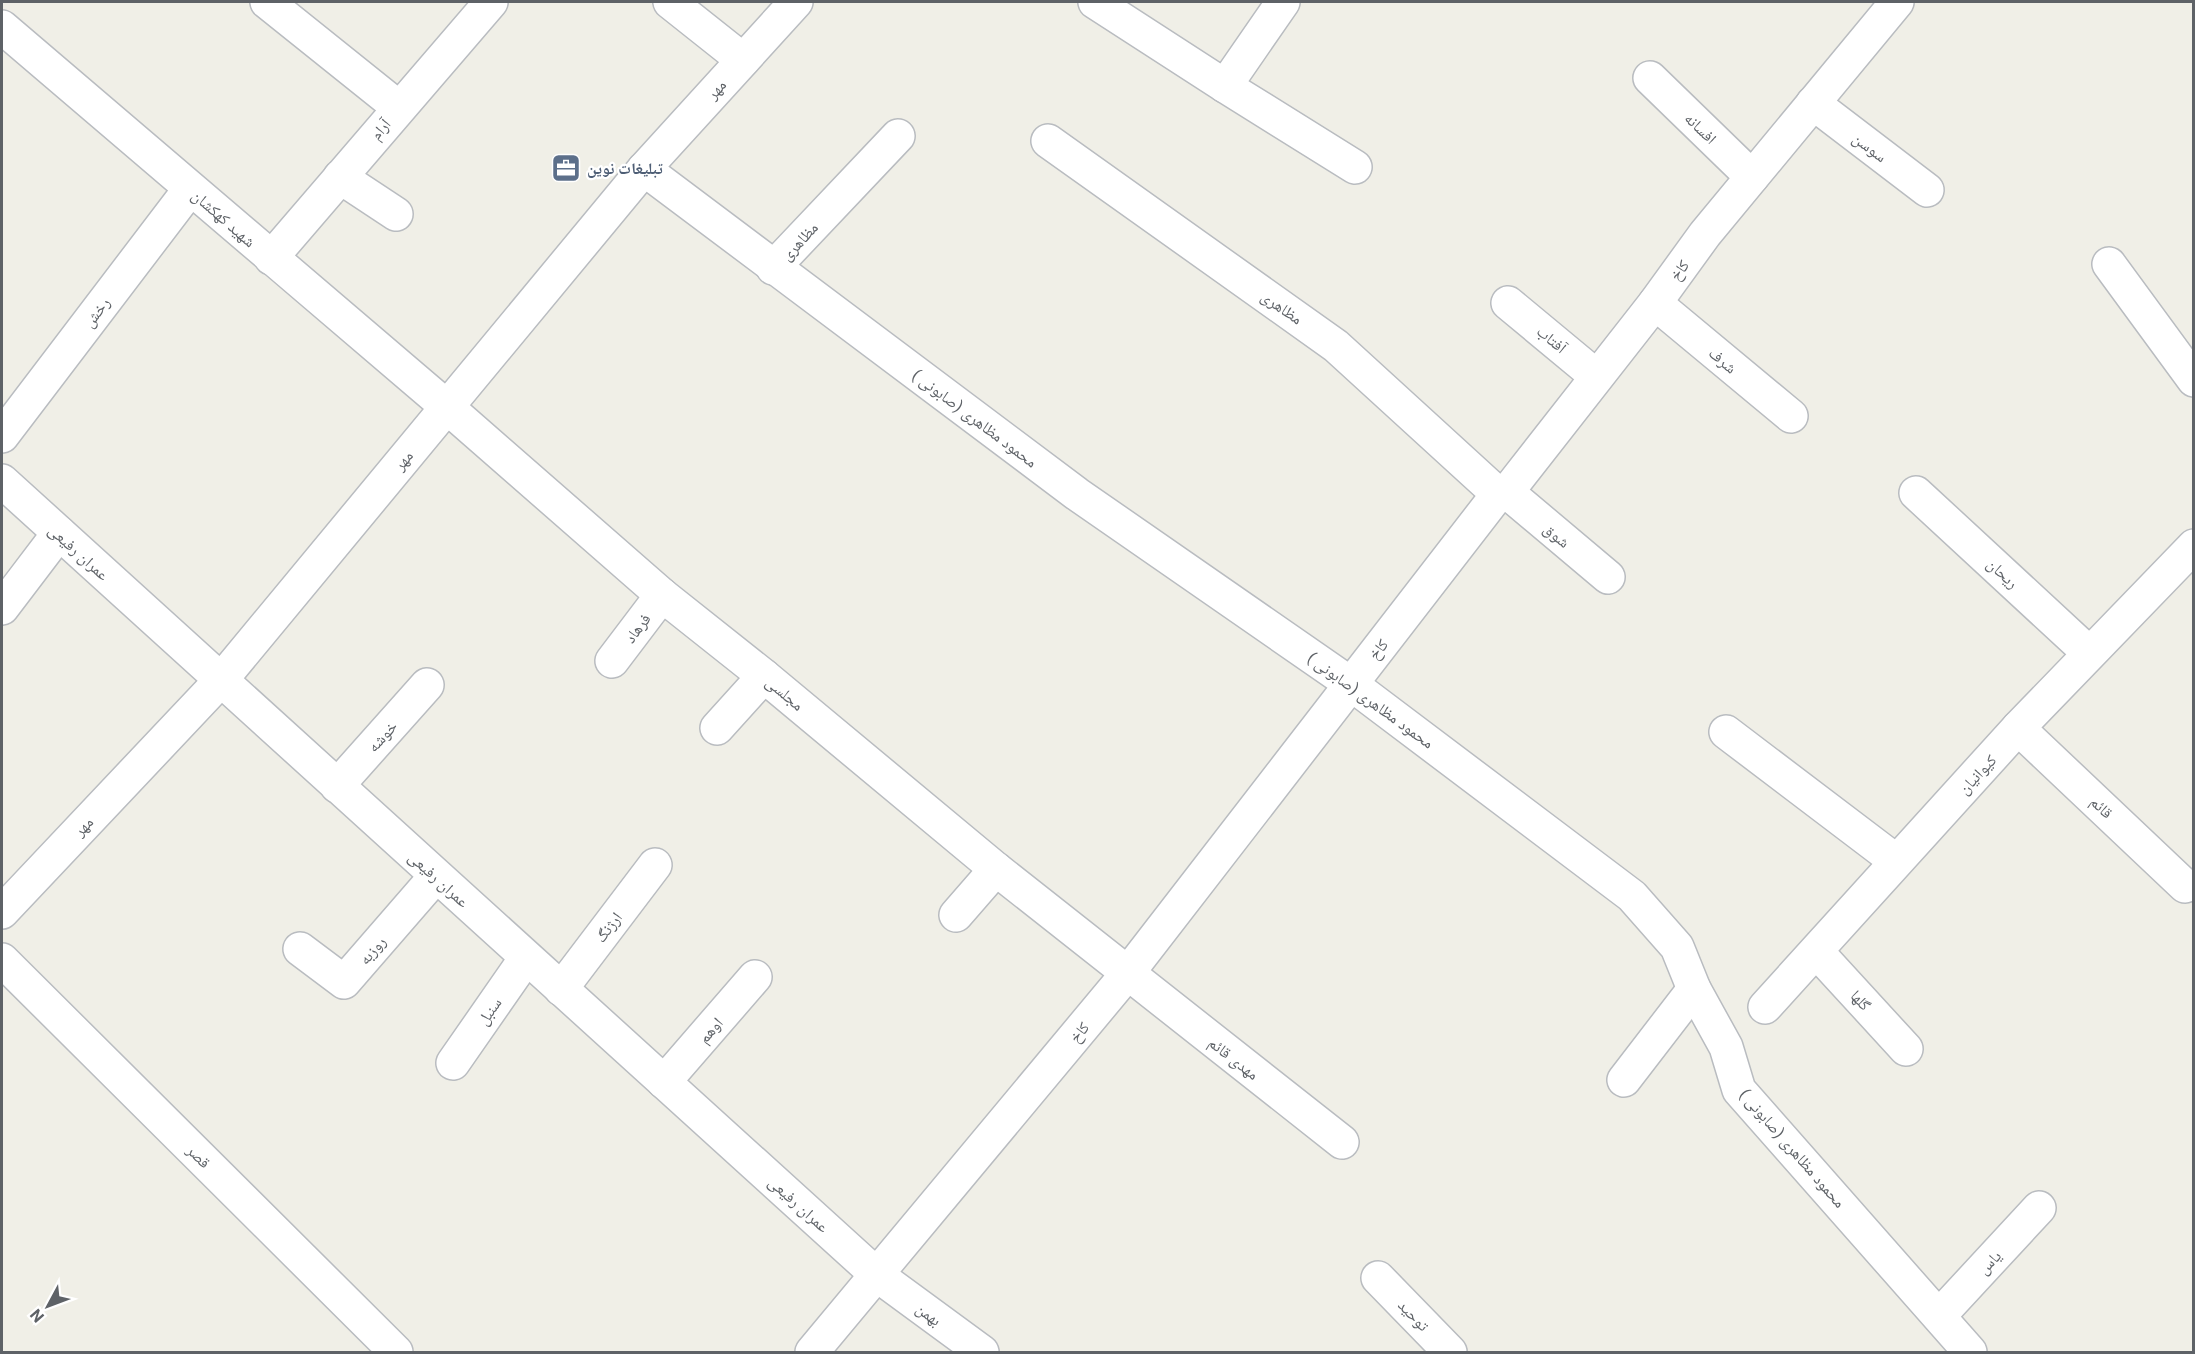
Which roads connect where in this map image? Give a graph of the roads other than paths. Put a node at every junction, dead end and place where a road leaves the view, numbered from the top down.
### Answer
1 (267, 2) edge
2 (491, 2) edge
3 (670, 2) edge
4 (796, 2) edge
5 (1095, 2) edge
6 (1282, 2) edge
7 (1897, 2) edge
8 (2, 27) edge
9 (743, 60) junction
10 (1650, 78) dead end
11 (1225, 86) junction
12 (1813, 104) junction
13 (398, 107) junction
14 (898, 136) dead end
15 (1048, 141) dead end
16 (1355, 166) dead end
17 (644, 169) junction
18 (340, 177) junction
19 (1752, 177) junction
20 (190, 189) junction
21 (1927, 190) dead end
22 (396, 214) dead end
23 (271, 258) junction
24 (2109, 264) dead end
25 (773, 268) junction
26 (1508, 303) dead end
27 (1655, 303) junction
28 (1596, 376) junction
29 (2193, 380) edge
30 (447, 407) junction
31 (1791, 416) dead end
32 (2, 436) edge
33 (2, 481) edge
34 (1916, 492) dead end
35 (1502, 493) junction
36 (58, 533) junction
37 (2193, 546) edge
38 (1608, 577) dead end
39 (662, 595) junction
40 (2, 608) edge
41 (2089, 653) junction
42 (612, 661) dead end
43 (764, 676) junction
44 (221, 680) junction
45 (1351, 684) junction
46 (427, 685) dead end
47 (717, 728) dead end
48 (2018, 728) junction
49 (1726, 732) dead end
50 (337, 786) junction
51 (1896, 861) junction
52 (655, 865) dead end
53 (996, 869) junction
54 (436, 876) junction
55 (2185, 886) dead end
56 (2, 912) edge
57 (956, 915) dead end
58 (300, 950) dead end
59 (1817, 952) junction
60 (526, 958) junction
61 (2, 960) edge
62 (1127, 974) junction
63 (755, 977) dead end
64 (561, 989) junction
65 (1695, 989) junction
66 (1765, 1007) dead end
67 (1906, 1049) dead end
68 (453, 1063) dead end
69 (1624, 1080) dead end
70 (664, 1082) junction
71 (1342, 1142) dead end
72 (2038, 1208) dead end
73 (877, 1275) junction
74 (1378, 1278) dead end
75 (1939, 1316) junction
76 (396, 1353) edge
77 (812, 1353) edge
78 (982, 1353) edge
79 (1450, 1353) edge
80 (1970, 1353) edge

1 - 13 street
2 - 13 street, آرام
3 - 9 street
4 - 9 street, مهر
5 - 11 street
6 - 11 street
7 - 12 street, کاخ
8 - 20 street, شهید کهکشان
9 - 17 street, مهر
10 - 19 street, افسانه
11 - 16 street
12 - 19 street, کاخ
12 - 21 street, سوسن
13 - 18 street, آرام
14 - 25 street, مظاهری
15 - 35 street, مظاهری
17 - 25 street, محمود مظاهری (صابونی )
17 - 30 street, مهر
18 - 22 street
18 - 23 street, آرام
19 - 27 street, کاخ
20 - 23 street, شهید کهکشان
20 - 32 street, رخش
23 - 30 street, شهید کهکشان
24 - 29 street
25 - 45 street, محمود مظاهری (صابونی )
26 - 28 street, آفتاب
27 - 28 street, کاخ
27 - 31 street, شرف
28 - 35 street, کاخ
30 - 39 street, مجلسی
30 - 44 street, مهر
33 - 36 street, عمران رفیعی
34 - 41 street, ریحان
35 - 38 street, شوق
35 - 45 street, کاخ
36 - 40 street
36 - 44 street, عمران رفیعی
37 - 41 street, کیوانیان
39 - 42 street, فرهاد
39 - 43 street, مجلسی
41 - 48 street, کیوانیان
43 - 47 street
43 - 53 street, مجلسی
44 - 50 street, عمران رفیعی
44 - 56 street, مهر
45 - 62 street, کاخ
45 - 65 street, محمود مظاهری (صابونی )
46 - 50 street, خوشه
48 - 51 street, کیوانیان
48 - 55 street, قائم
49 - 51 street
50 - 54 street, عمران رفیعی
51 - 59 street, کیوانیان
52 - 64 street, ارژنگ
53 - 57 street
53 - 62 street, مجلسی
54 - 58 street, روزبه
54 - 60 street, عمران رفیعی
59 - 66 street, کیوانیان
59 - 67 street, گلها
60 - 64 street, عمران رفیعی
60 - 68 street, سنبل
61 - 76 street, قصر
62 - 71 street, مهدی قائم
62 - 73 street, کاخ
63 - 70 street, اوهم
64 - 70 street, عمران رفیعی
65 - 69 street
65 - 75 street, محمود مظاهری (صابونی )
70 - 73 street, عمران رفیعی
72 - 75 street, یاس
73 - 77 street, کاخ
73 - 78 street, بهمن
74 - 79 street, توحید
75 - 80 street, محمود مظاهری (صابونی )

